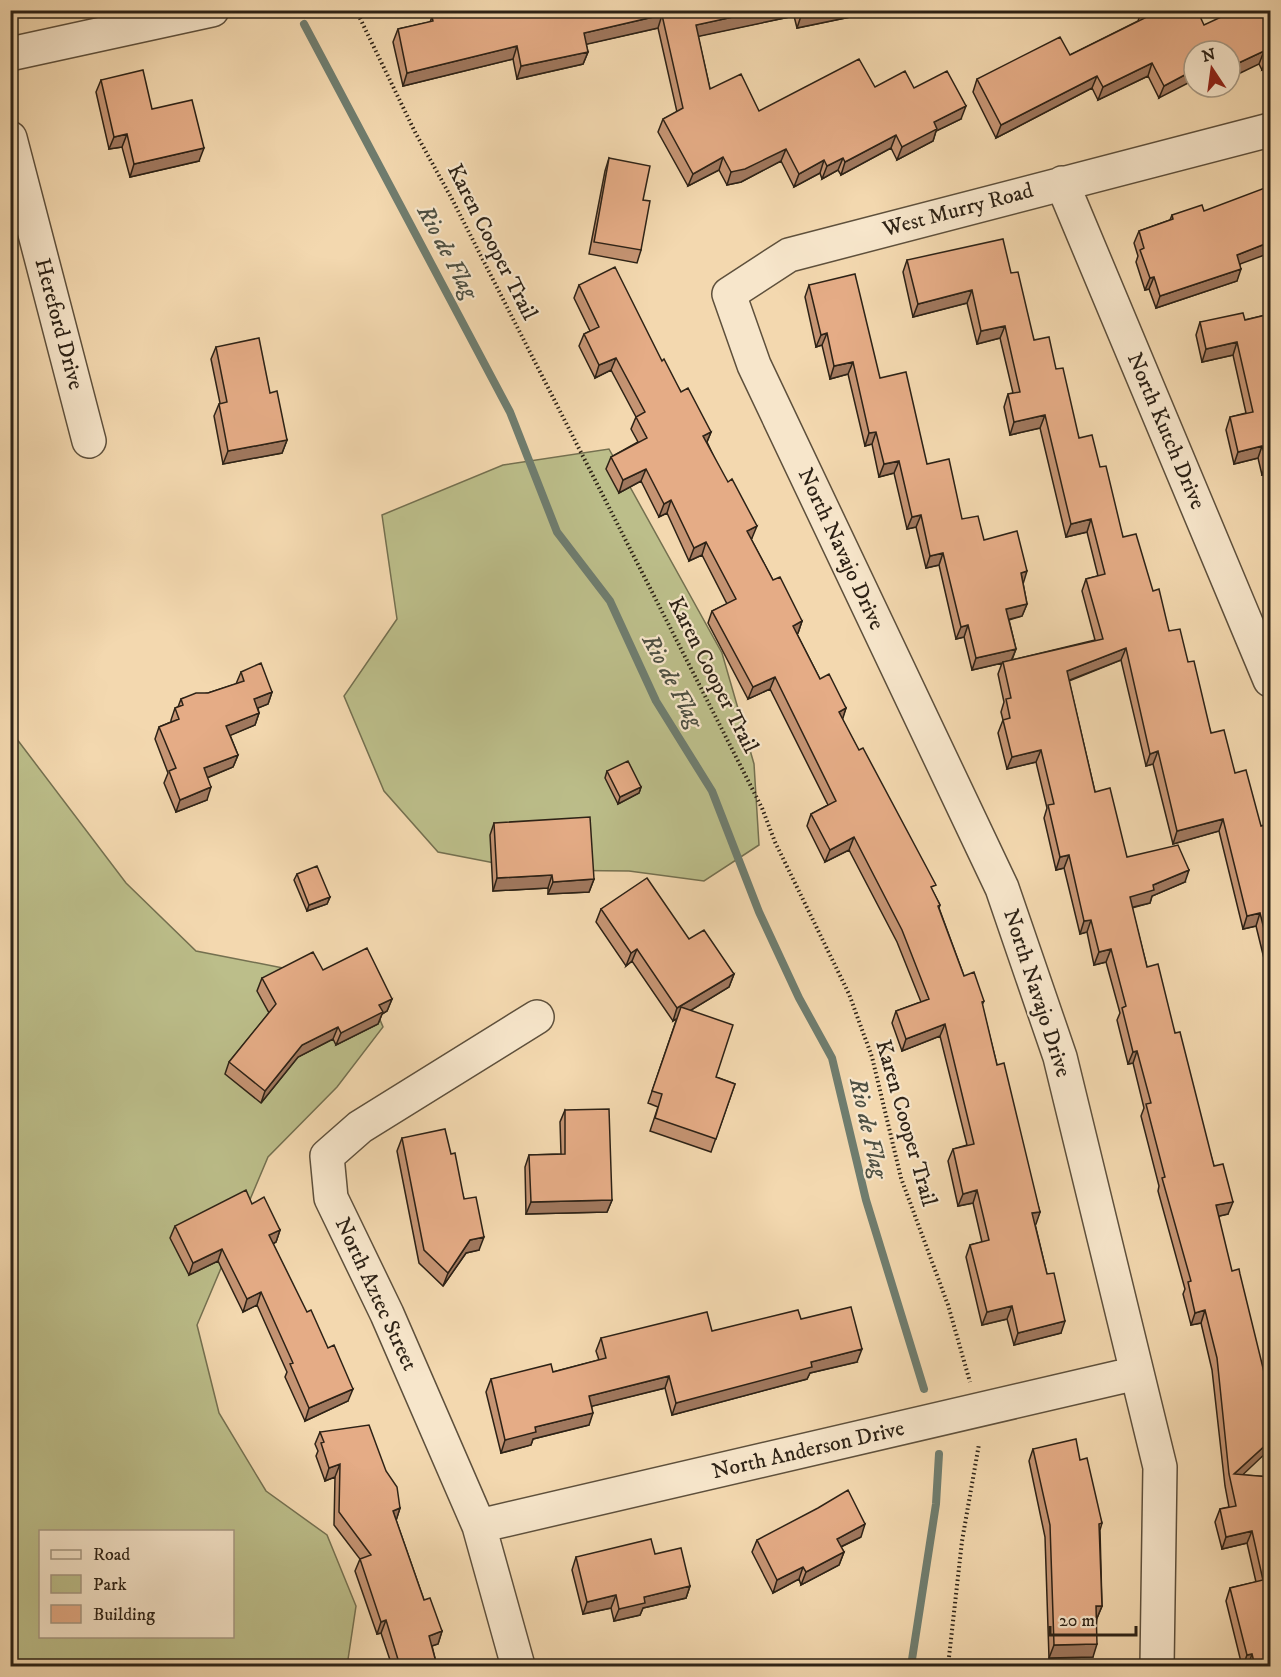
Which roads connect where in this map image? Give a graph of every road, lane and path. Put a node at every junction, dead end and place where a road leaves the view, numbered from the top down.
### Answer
1 (212, 10) edge
2 (356, 10) edge
3 (10, 54) edge
4 (1270, 130) edge
5 (10, 138) edge
6 (1062, 183) junction
7 (754, 365) joint
8 (89, 441) dead end
9 (1270, 680) edge
10 (537, 1017) dead end
11 (1137, 1373) junction
12 (971, 1383) dead end
13 (979, 1443) dead end
14 (479, 1526) junction
15 (518, 1666) edge
16 (948, 1666) edge
17 (1157, 1666) edge

1 - 3 street
2 - 12 path, Karen Cooper Trail
4 - 6 street, West Murry Road
5 - 8 street, Hereford Drive
6 - 7 street, West Murry Road
6 - 9 street, North Kutch Drive
7 - 11 street, North Navajo Drive
10 - 14 street, North Aztec Street
11 - 14 street, North Anderson Drive
11 - 17 street, North Navajo Drive
13 - 16 path
14 - 15 street, North Aztec Street

